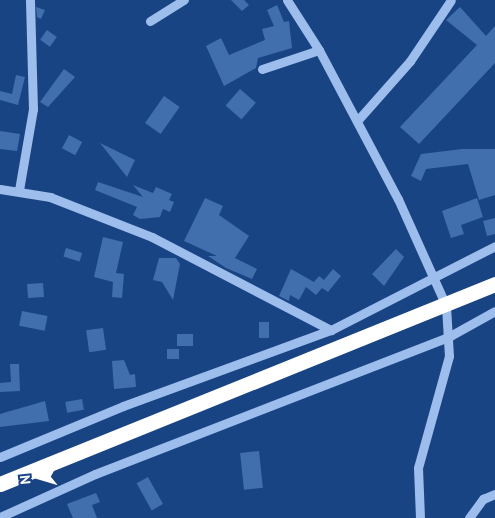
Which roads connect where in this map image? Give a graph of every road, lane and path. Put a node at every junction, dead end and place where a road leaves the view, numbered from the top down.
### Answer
1 (30, 0) edge
2 (184, 0) edge
3 (287, 0) edge
4 (451, 0) edge
5 (150, 21) dead end
6 (319, 50) junction
7 (262, 69) dead end
8 (356, 120) junction
9 (0, 189) edge
10 (19, 190) junction
11 (495, 246) edge
12 (437, 278) junction
13 (495, 284) edge
14 (446, 306) junction
15 (495, 311) edge
16 (331, 330) junction
17 (450, 336) junction
18 (0, 457) edge
19 (0, 484) edge
20 (495, 494) edge
21 (0, 517) edge
22 (420, 518) edge
23 (469, 518) edge

1 - 10 street
2 - 5 street
3 - 6 street
4 - 8 street
6 - 7 street
6 - 8 street
8 - 12 street
9 - 10 street
10 - 16 street
11 - 12 street
12 - 14 street
12 - 16 street
13 - 14 highway
14 - 17 street
14 - 19 highway
15 - 17 street
16 - 18 street
17 - 21 street
17 - 22 street
20 - 23 street

